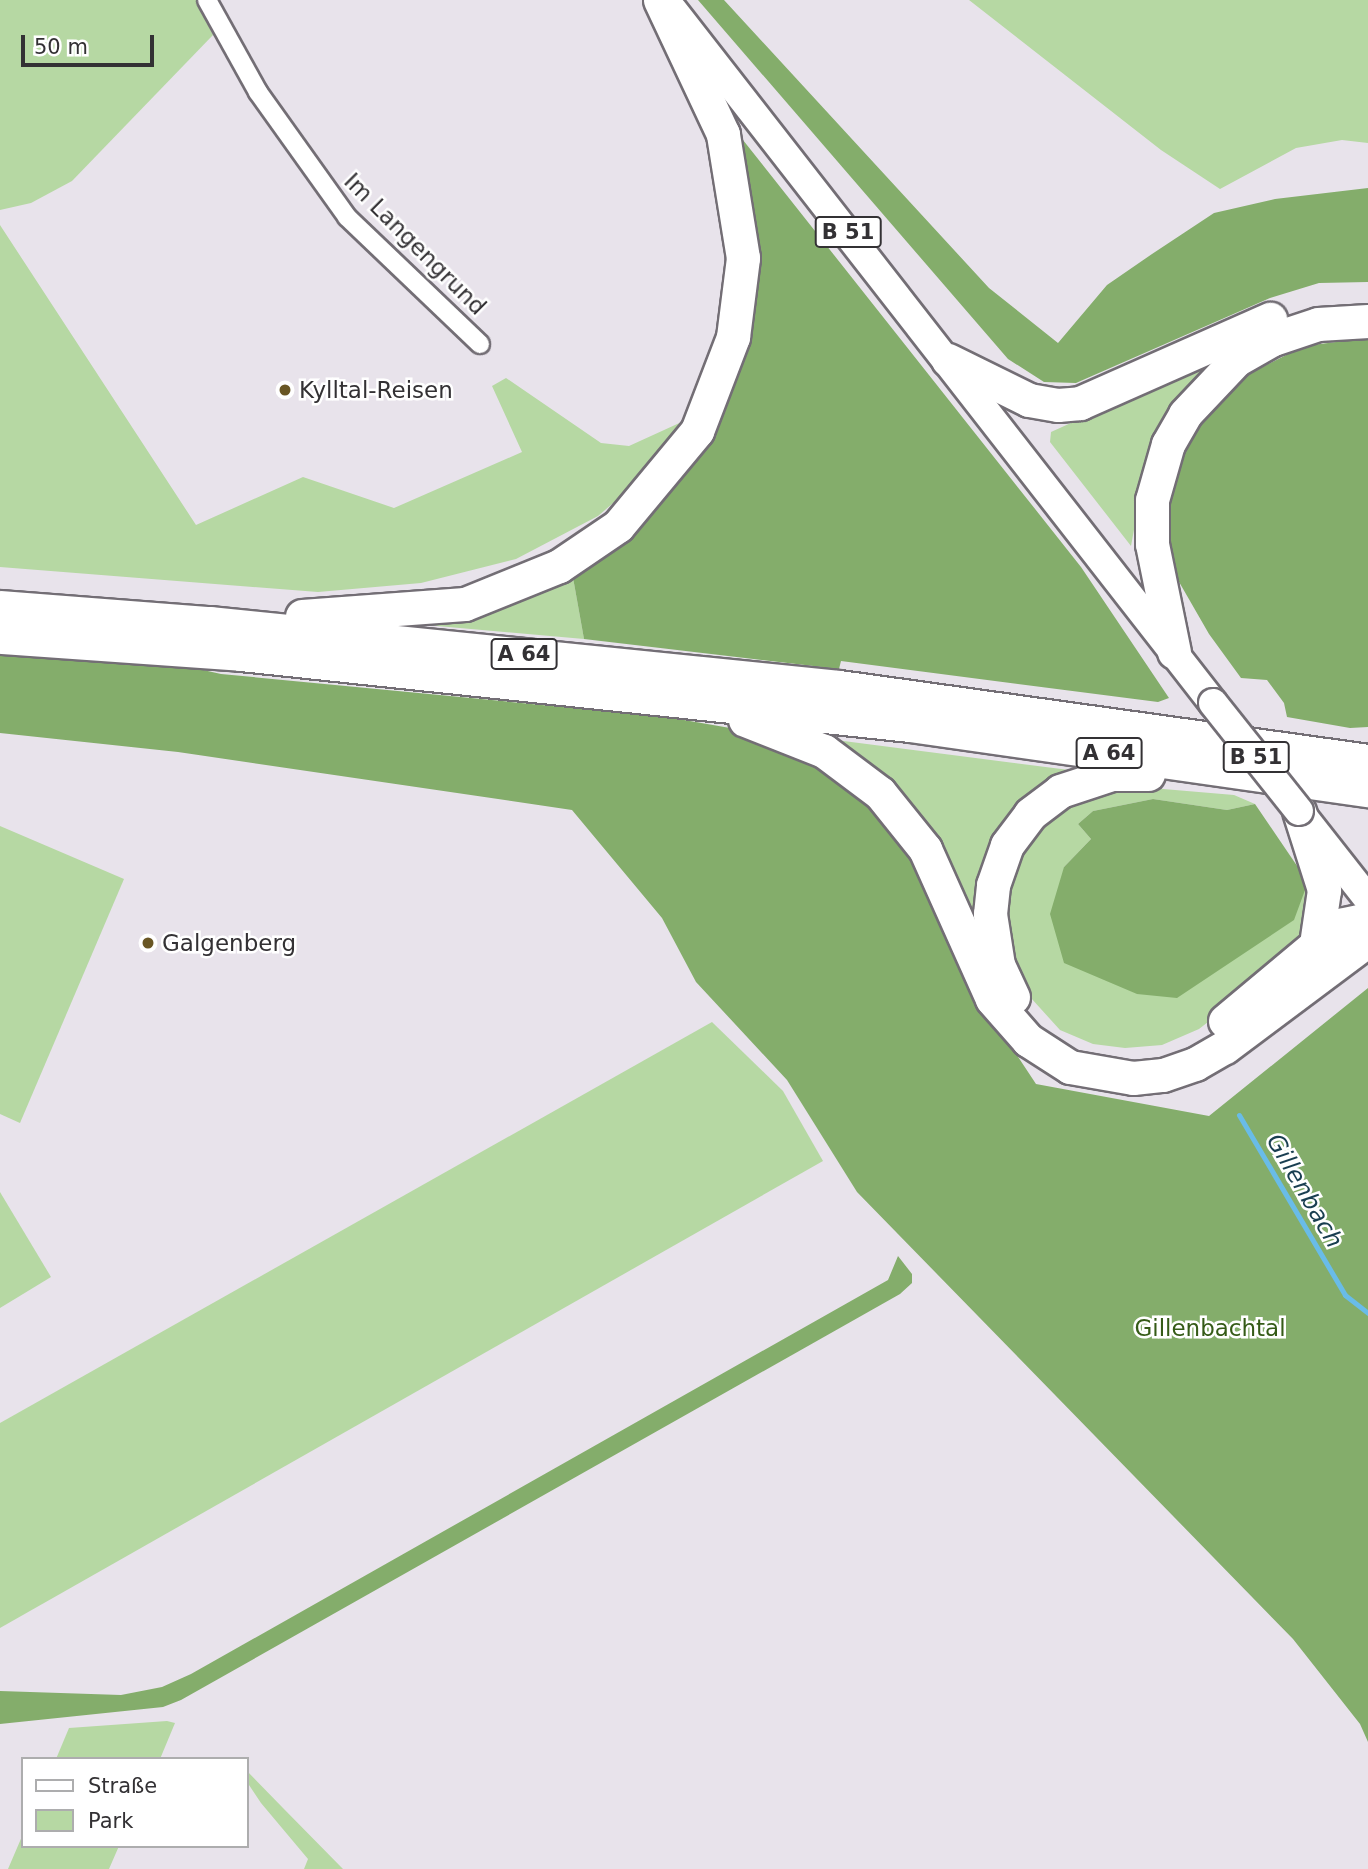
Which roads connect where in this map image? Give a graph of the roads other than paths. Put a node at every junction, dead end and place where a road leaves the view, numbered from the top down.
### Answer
1 (207, 0) edge
2 (662, 0) edge
3 (1368, 299) edge
4 (1368, 321) edge
5 (480, 344) dead end
6 (948, 360) junction
7 (0, 607) edge
8 (209, 623) junction
9 (0, 637) edge
10 (1174, 652) junction
11 (673, 698) junction
12 (1368, 737) edge
13 (1275, 746) junction
14 (1368, 761) edge
15 (1368, 790) edge
16 (1304, 796) junction
17 (1368, 899) edge
18 (1368, 919) edge
19 (1368, 940) edge
20 (1316, 944) junction

1 - 5 street, Im Langengrund
2 - 6 main road, B 51
2 - 8 highway
3 - 6 highway
4 - 10 highway
6 - 10 main road, B 51
7 - 8 highway, A 64
8 - 13 highway, A 64
9 - 11 highway, A 64
10 - 16 main road, B 51, bridge
11 - 16 highway, A 64
11 - 19 highway
12 - 13 highway
13 - 14 highway, A 64
15 - 16 highway, A 64
16 - 17 main road, B 51
16 - 20 highway
16 - 20 highway
18 - 20 highway

